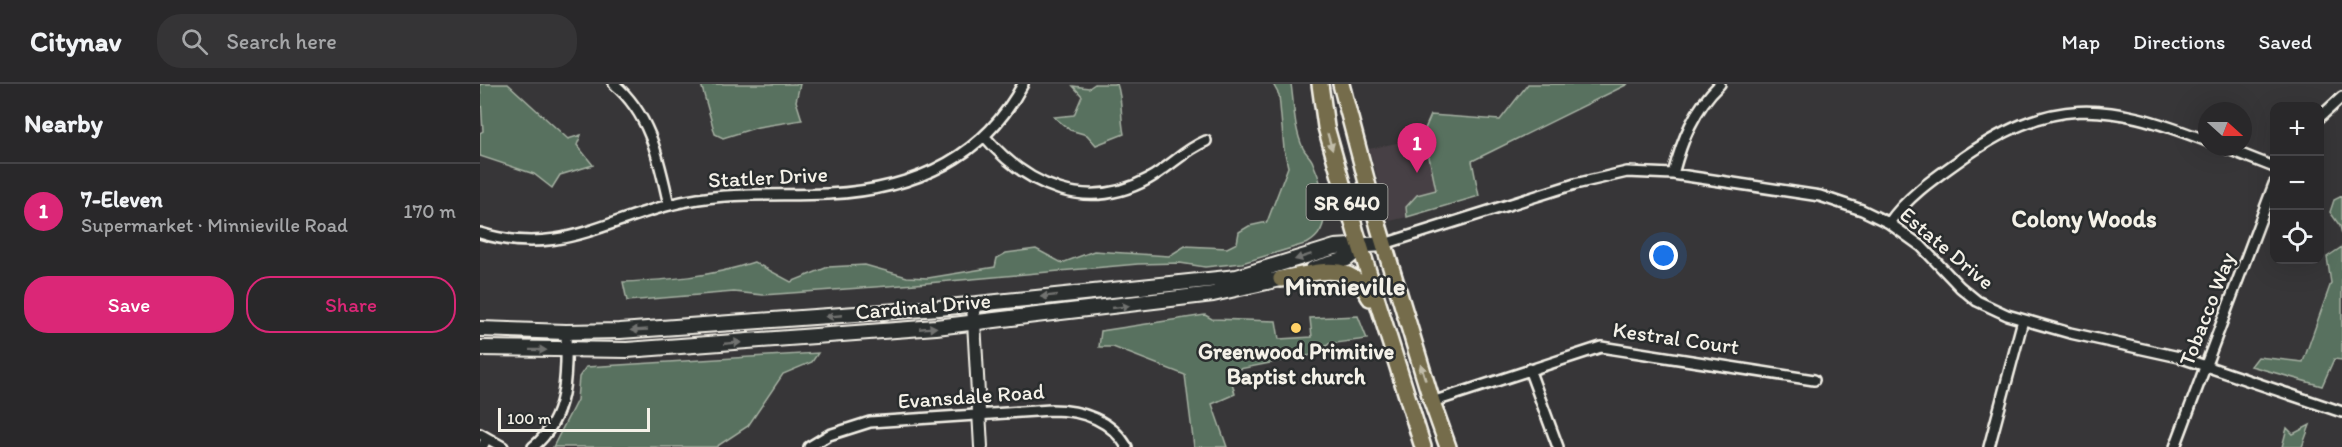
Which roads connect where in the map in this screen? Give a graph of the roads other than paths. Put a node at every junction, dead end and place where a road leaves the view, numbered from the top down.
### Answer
1 (614, 84) edge
2 (1023, 84) edge
3 (1320, 84) edge
4 (1341, 84) edge
5 (1720, 84) edge
6 (2342, 97) edge
7 (2324, 113) edge
8 (985, 137) junction
9 (2198, 138) edge
10 (1206, 141) dead end
11 (2246, 156) edge
12 (2270, 165) edge
13 (1673, 174) junction
14 (2270, 195) edge
15 (669, 205) junction
16 (1889, 222) junction
17 (480, 233) edge
18 (1384, 244) junction
19 (1360, 248) junction
20 (1281, 279) junction
21 (973, 304) junction
22 (1381, 319) junction
23 (2023, 320) junction
24 (974, 323) junction
25 (480, 329) edge
26 (566, 332) junction
27 (480, 348) edge
28 (566, 351) junction
29 (2206, 365) junction
30 (1528, 369) junction
31 (1814, 380) dead end
32 (1432, 402) junction
33 (2342, 412) edge
34 (979, 414) junction
35 (484, 436) edge
36 (482, 447) edge
37 (503, 447) edge
38 (533, 447) edge
39 (809, 447) edge
40 (981, 447) edge
41 (1127, 447) edge
42 (1424, 447) edge
43 (1448, 447) edge
44 (1558, 447) edge
45 (1989, 447) edge
46 (2175, 447) edge

1 - 15 street
2 - 8 street, Statler Drive
3 -> 19 main road, SR 640
4 - 18 main road, SR 640
5 - 13 street
6 - 7 street
8 - 10 street
8 - 15 street, Statler Drive
9 - 16 street
11 - 12 street
13 - 16 street, Estate Drive
13 - 18 street, Estate Drive
14 - 29 street, Tobacco Way
15 - 17 street, Statler Drive
16 - 23 street, Estate Drive
18 - 19 main road, Cardinal Drive
32 -> 18 main road, SR 640
19 - 20 main road, Cardinal Drive
19 -> 21 main road, Cardinal Drive
19 - 22 main road, SR 640
20 - 22 main road
24 -> 20 main road, Cardinal Drive
21 - 24 street
21 -> 26 main road, Cardinal Drive
22 - 42 main road, SR 640
23 - 29 street, Estate Drive
23 - 45 street
28 -> 24 main road, Cardinal Drive
24 - 34 street
25 - 26 main road, Cardinal Drive
26 - 28 street
27 -> 28 main road, Cardinal Drive
28 - 38 street
29 - 33 street, Estate Drive
29 - 46 street, Tobacco Way
30 - 31 street, Kestral Court
30 - 32 street, Kestral Court
30 - 44 street
32 - 43 main road, SR 640
34 - 39 street, Evansdale Road
34 - 40 street
34 - 41 street, Evansdale Road
35 - 36 street
35 - 37 street

